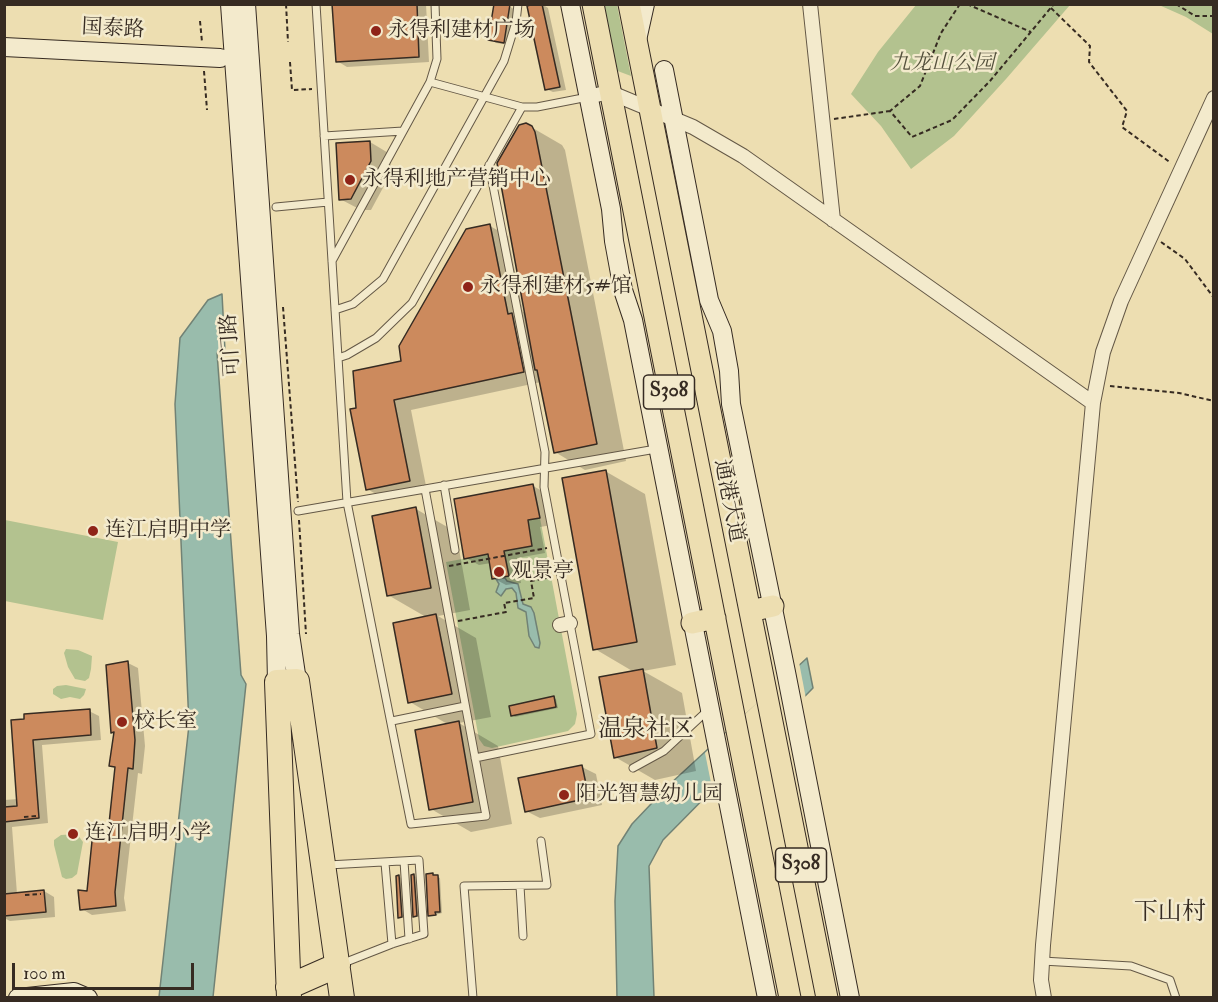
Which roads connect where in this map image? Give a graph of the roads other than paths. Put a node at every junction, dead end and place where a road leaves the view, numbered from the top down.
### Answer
1 (230, 4) edge
2 (246, 4) edge
3 (316, 4) edge
4 (435, 4) edge
5 (518, 4) edge
6 (570, 4) edge
7 (593, 4) edge
8 (629, 4) edge
9 (645, 4) edge
10 (810, 4) edge
11 (637, 42) junction
12 (4, 47) edge
13 (220, 58) dead end
14 (664, 70) dead end
15 (430, 82) junction
16 (609, 92) junction
17 (588, 97) junction
18 (484, 98) junction
19 (1214, 98) edge
20 (522, 106) junction
21 (650, 109) junction
22 (673, 119) junction
23 (403, 131) junction
24 (324, 136) junction
25 (489, 165) junction
26 (328, 202) junction
27 (276, 207) dead end
28 (833, 220) junction
29 (332, 261) junction
30 (335, 310) junction
31 (338, 358) junction
32 (1093, 403) junction
33 (658, 449) junction
34 (545, 468) junction
35 (444, 485) junction
36 (425, 489) junction
37 (347, 502) junction
38 (298, 511) dead end
39 (455, 550) dead end
40 (772, 606) junction
41 (750, 611) junction
42 (715, 618) junction
43 (693, 623) junction
44 (287, 681) junction
45 (465, 706) junction
46 (710, 709) junction
47 (392, 721) junction
48 (475, 758) junction
49 (633, 768) dead end
50 (541, 841) dead end
51 (404, 861) junction
52 (385, 863) junction
53 (323, 866) junction
54 (520, 886) junction
55 (523, 936) dead end
56 (409, 939) junction
57 (392, 944) junction
58 (1042, 961) junction
59 (338, 965) junction
60 (289, 996) edge
61 (18, 998) edge
62 (88, 998) edge
63 (342, 998) edge
64 (473, 998) edge
65 (767, 998) edge
66 (790, 998) edge
67 (827, 998) edge
68 (850, 998) edge
69 (1044, 998) edge
70 (1176, 998) edge

1 - 44 street, 可门路
2 - 44 street, 可门路
3 - 24 lane
4 - 15 lane
5 - 18 lane
6 - 17 street
7 - 16 main road, 通港大道 / S308
8 - 11 main road, 通港大道 / S308
9 - 11 street
10 - 28 street
11 - 21 main road, 通港大道 / S308
12 - 13 street, 国泰路
14 - 22 street
15 - 18 lane
15 - 23 lane
16 - 17 street
16 - 21 street
16 - 42 main road, 通港大道 / S308
17 - 20 lane
17 - 33 street
18 - 20 lane
18 - 30 lane
19 - 32 street
20 - 25 lane
21 - 22 street
21 - 41 main road, 通港大道 / S308
22 - 28 street
22 - 40 street
23 - 24 lane
23 - 29 lane
24 - 26 lane
25 - 31 lane
25 - 34 lane
26 - 27 lane
26 - 29 lane
28 - 32 street
29 - 30 lane
30 - 31 lane
31 - 37 lane
32 - 58 street
33 - 34 lane
33 - 43 street
34 - 35 lane
34 - 48 lane
35 - 36 lane
35 - 39 lane
36 - 37 lane
36 - 45 lane
37 - 38 lane
37 - 47 lane
40 - 41 main road
40 - 68 street
41 - 67 main road, 通港大道 / S308
42 - 43 main road
42 - 66 main road, 通港大道 / S308
43 - 46 street
44 - 53 highway
44 - 60 highway
45 - 47 lane
45 - 48 lane
46 - 49 lane
46 - 65 street
47 - 48 lane
50 - 54 lane
51 - 52 lane
51 - 56 lane
51 - 56 lane
52 - 53 lane
52 - 57 lane
53 - 59 highway
54 - 55 lane
54 - 64 lane
56 - 57 lane
57 - 59 lane
58 - 69 street
58 - 70 lane
59 - 60 highway
59 - 63 highway
61 - 62 street

